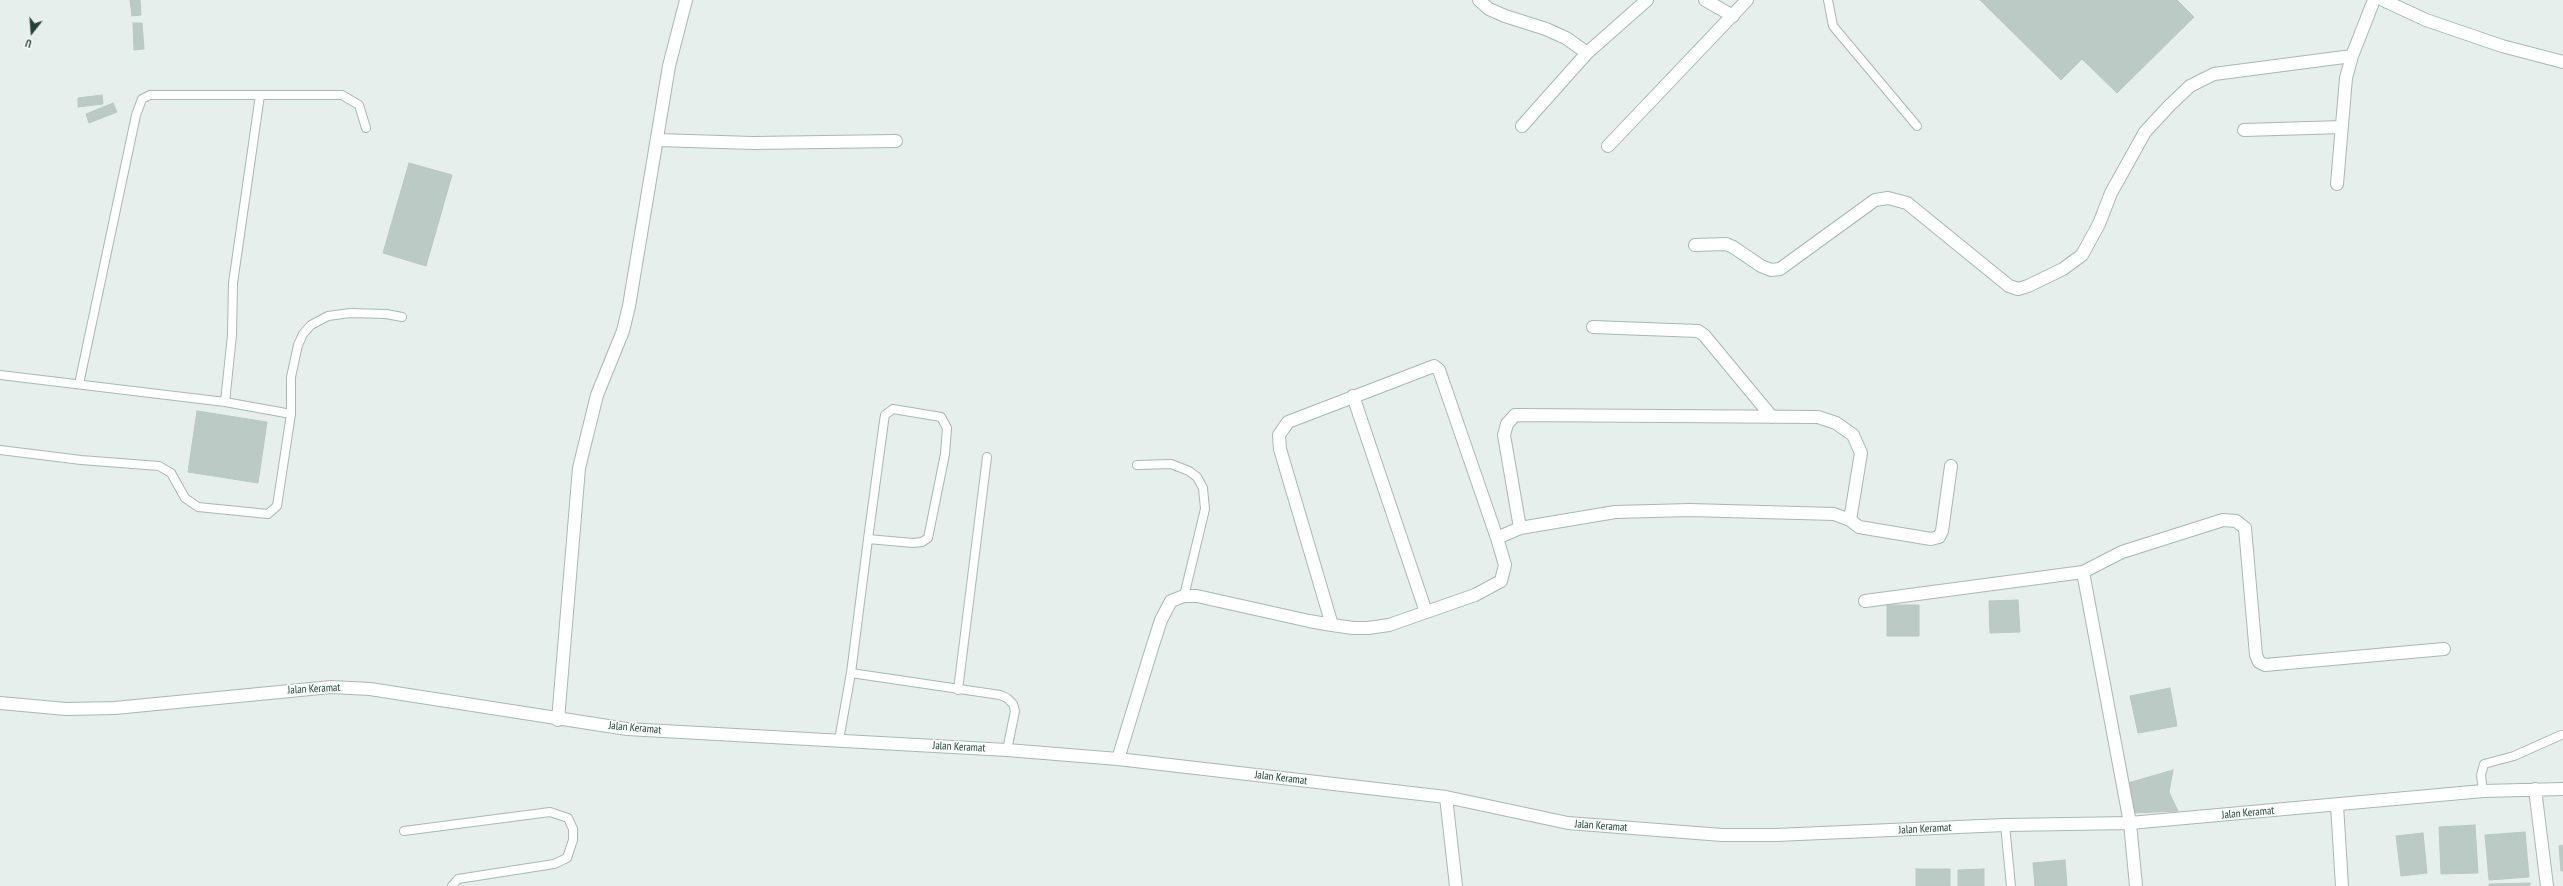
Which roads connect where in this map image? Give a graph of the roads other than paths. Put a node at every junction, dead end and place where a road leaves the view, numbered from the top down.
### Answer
1 (686, 0) edge
2 (1479, 0) edge
3 (1647, 0) edge
4 (1706, 0) edge
5 (1747, 0) edge
6 (1828, 0) edge
7 (2374, 0) edge
8 (2383, 0) edge
9 (1733, 16) junction
10 (1587, 53) junction
11 (2352, 56) junction
12 (2563, 62) edge
13 (260, 95) junction
14 (1522, 126) dead end
15 (1916, 126) dead end
16 (2342, 127) junction
17 (366, 128) dead end
18 (2244, 130) dead end
19 (657, 140) junction
20 (896, 141) dead end
21 (1608, 146) dead end
22 (2337, 184) dead end
23 (1695, 245) dead end
24 (402, 317) dead end
25 (1593, 327) dead end
26 (0, 375) edge
27 (79, 384) junction
28 (1353, 396) junction
29 (225, 402) junction
30 (291, 414) junction
31 (1772, 417) junction
32 (0, 450) edge
33 (987, 457) dead end
34 (1137, 465) dead end
35 (1951, 466) dead end
36 (1850, 520) junction
37 (1520, 528) junction
38 (1497, 538) junction
39 (868, 539) junction
40 (2083, 572) junction
41 (1184, 596) junction
42 (1865, 601) dead end
43 (1426, 612) junction
44 (1332, 625) junction
45 (2444, 649) dead end
46 (851, 674) junction
47 (958, 690) junction
48 (0, 703) edge
49 (558, 720) junction
50 (2561, 734) dead end
51 (839, 740) junction
52 (1007, 750) junction
53 (1118, 760) junction
54 (2535, 789) junction
55 (2563, 789) edge
56 (2483, 791) junction
57 (1446, 797) junction
58 (2337, 805) junction
59 (2130, 822) junction
60 (2005, 825) junction
61 (404, 831) dead end
62 (452, 886) edge
63 (1456, 886) edge
64 (2011, 886) edge
65 (2136, 886) edge
66 (2342, 886) edge
67 (2547, 886) edge

1 - 19 street
2 - 10 street
3 - 10 street
4 - 9 street
5 - 9 street
6 - 15 lane
7 - 11 street
8 - 12 street
9 - 21 street
10 - 14 street
11 - 16 street
11 - 23 street
13 - 17 lane
13 - 27 lane
13 - 29 lane
16 - 18 street
16 - 22 street
19 - 20 street
19 - 49 street
24 - 30 lane
25 - 31 street
26 - 27 lane
27 - 29 lane
28 - 38 street
28 - 43 street
28 - 44 street
29 - 30 lane
30 - 32 lane
31 - 36 street
31 - 37 street
33 - 47 lane
34 - 41 lane
35 - 36 street
36 - 37 street
37 - 38 street
38 - 43 street
39 - 39 lane
39 - 46 lane
40 - 42 street
40 - 45 street
40 - 59 street
41 - 44 street
41 - 53 street
43 - 44 street
46 - 47 lane
46 - 51 lane
47 - 52 lane
48 - 49 street, Jalan Keramat
49 - 51 street, Jalan Keramat
50 - 56 lane
51 - 52 street, Jalan Keramat
52 - 53 street, Jalan Keramat
53 - 57 street, Jalan Keramat
54 - 55 street, Jalan Keramat
54 - 56 street, Jalan Keramat
54 - 67 street
56 - 58 street, Jalan Keramat
57 - 60 street, Jalan Keramat
57 - 63 street
58 - 59 street, Jalan Keramat
58 - 66 street
59 - 60 street, Jalan Keramat
59 - 65 street
60 - 64 lane
61 - 62 lane

